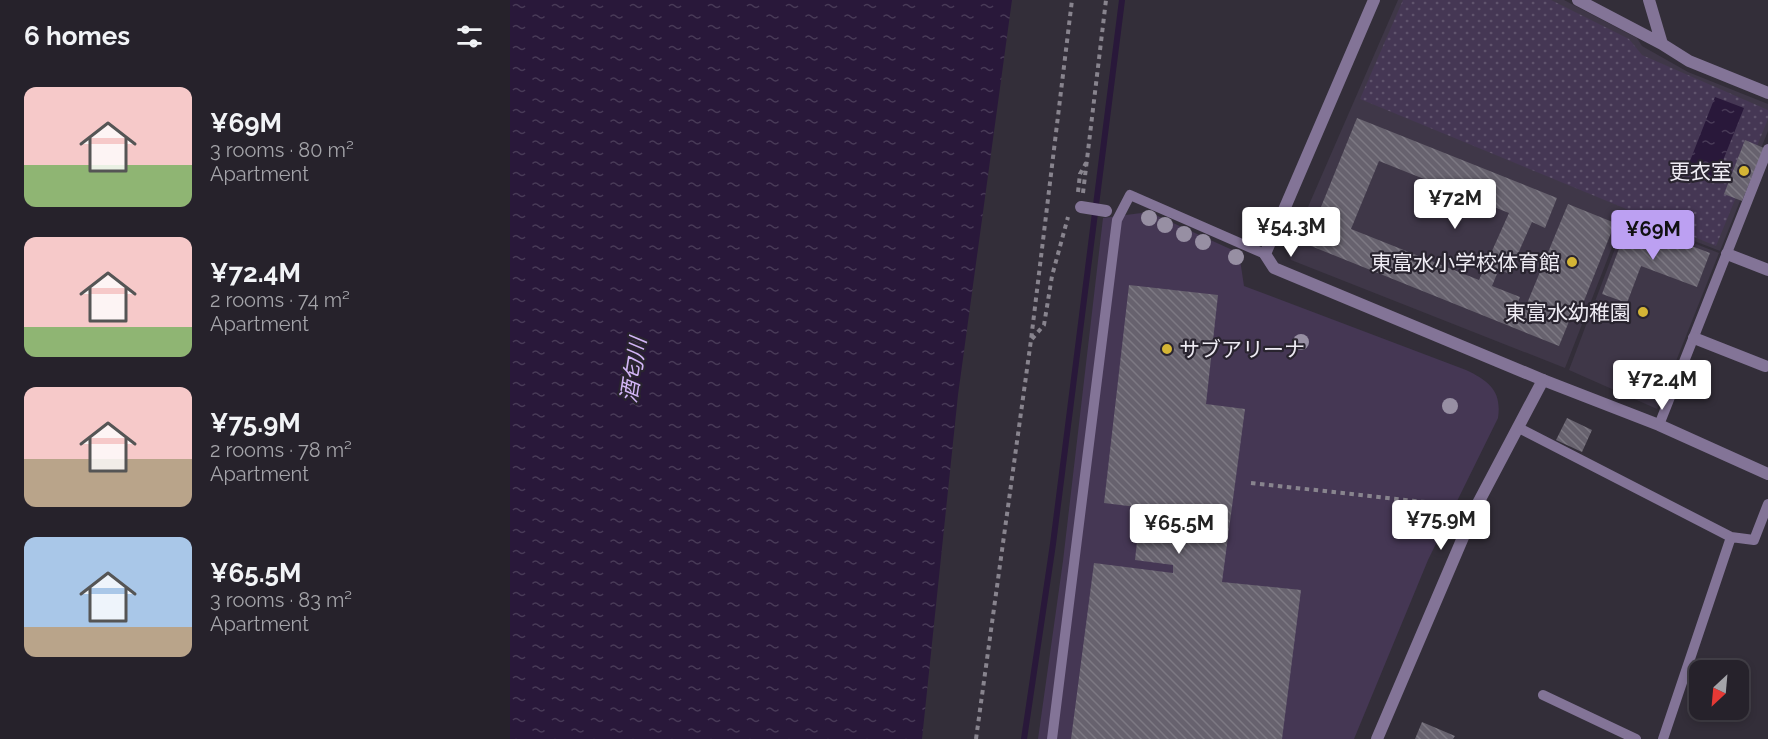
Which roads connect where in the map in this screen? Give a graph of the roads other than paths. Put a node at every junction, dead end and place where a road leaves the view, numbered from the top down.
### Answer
1 (1374, 0) edge
2 (1578, 0) edge
3 (1649, 0) edge
4 (1662, 44) junction
5 (1768, 93) edge
6 (1768, 149) edge
7 (1076, 208) road end
8 (1106, 210) dead end
9 (1265, 254) junction
10 (1727, 254) junction
11 (1768, 270) edge
12 (1694, 338) junction
13 (1765, 366) dead end
14 (1543, 380) junction
15 (1659, 425) junction
16 (1519, 428) junction
17 (1768, 474) edge
18 (1768, 504) edge
19 (1731, 537) junction
20 (1543, 695) dead end
21 (1052, 739) edge
22 (1377, 739) edge
23 (1636, 739) edge
24 (1663, 739) edge

1 - 9 street
2 - 4 street
3 - 4 street
4 - 5 street
6 - 10 lane
7 - 8 street
9 - 14 street
9 - 21 lane
10 - 11 street
10 - 12 lane
12 - 13 street
12 - 15 lane
14 - 15 street
14 - 16 street
15 - 17 street
16 - 19 lane
16 - 22 street
18 - 19 lane
19 - 24 lane
20 - 23 lane

